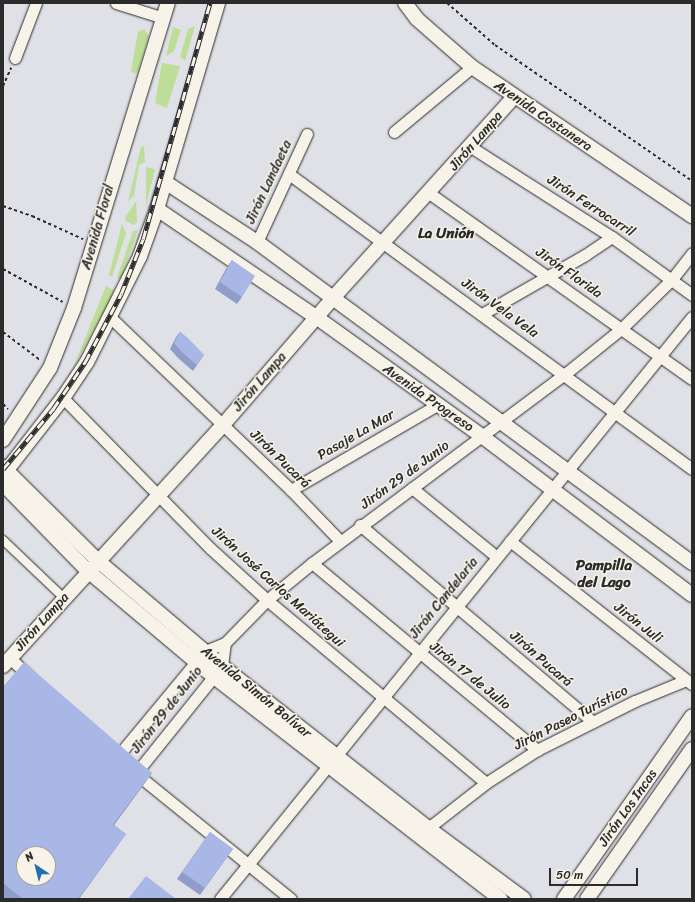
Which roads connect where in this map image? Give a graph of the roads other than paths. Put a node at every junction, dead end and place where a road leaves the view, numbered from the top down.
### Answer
1 (36, 3) edge
2 (116, 3) edge
3 (168, 3) edge
4 (218, 3) edge
5 (405, 3) edge
6 (164, 18) junction
7 (15, 58) road end
8 (472, 68) junction
9 (514, 97) junction
10 (394, 132) dead end
11 (307, 134) dead end
12 (471, 147) junction
13 (289, 174) junction
14 (165, 182) junction
15 (429, 193) junction
16 (157, 209) junction
17 (692, 216) edge
18 (612, 237) junction
19 (257, 242) junction
20 (384, 242) junction
21 (692, 253) edge
22 (548, 277) junction
23 (672, 280) junction
24 (692, 295) edge
25 (332, 298) junction
26 (482, 314) junction
27 (316, 317) junction
28 (692, 317) edge
29 (111, 318) junction
30 (622, 328) junction
31 (661, 355) junction
32 (565, 374) junction
33 (692, 379) edge
34 (63, 398) junction
35 (437, 405) junction
36 (615, 412) junction
37 (502, 422) junction
38 (223, 425) junction
39 (483, 437) junction
40 (3, 440) edge
41 (692, 468) edge
42 (565, 471) junction
43 (4, 474) edge
44 (412, 488) junction
45 (291, 490) junction
46 (552, 490) junction
47 (159, 495) junction
48 (360, 525) junction
49 (3, 540) edge
50 (340, 541) junction
51 (510, 541) junction
52 (497, 557) junction
53 (312, 563) junction
54 (692, 563) edge
55 (93, 566) junction
56 (692, 595) edge
57 (64, 598) junction
58 (267, 600) junction
59 (457, 606) junction
60 (226, 642) junction
61 (205, 651) junction
62 (419, 654) junction
63 (6, 662) edge
64 (196, 662) junction
65 (222, 666) junction
66 (213, 676) junction
67 (689, 682) edge
68 (38, 684) edge
69 (382, 699) junction
70 (692, 716) edge
71 (593, 722) junction
72 (106, 747) edge
73 (692, 749) edge
74 (537, 750) junction
75 (336, 756) junction
76 (117, 757) junction
77 (327, 767) junction
78 (136, 773) junction
79 (486, 783) junction
80 (423, 832) junction
81 (248, 865) junction
82 (220, 899) edge
83 (291, 899) edge
84 (501, 899) edge
85 (524, 899) edge
86 (564, 899) edge
87 (587, 899) edge

1 - 7 street
2 - 6 street
3 - 6 street, Avenida Floral
4 - 14 street
5 - 8 street, Avenida Costanera
6 - 40 street, Avenida Floral
8 - 9 street, Avenida Costanera
8 - 10 street
9 - 12 street, Jirón Lampa
9 - 17 street, Avenida Costanera
11 - 13 street, Jirón Landaeta
12 - 15 street, Jirón Lampa
12 - 18 street, Jirón Ferrocarril
13 - 19 street, Jirón Landaeta
13 - 20 street, Jirón Vela Vela
14 - 16 street
14 - 19 street, Avenida Progreso
15 - 20 street, Jirón Lampa
15 - 22 street, Jirón Florida
16 - 27 street, Avenida Progreso
16 - 29 street
18 - 22 street
18 - 23 street, Jirón Ferrocarril
19 - 25 street, Avenida Progreso
20 - 25 street, Jirón Lampa
20 - 26 street, Jirón Vela Vela
21 - 23 street, Jirón 29 de Junio
22 - 26 street
22 - 30 street, Jirón Florida
23 - 24 street, Jirón Ferrocarril
23 - 30 street, Jirón 29 de Junio
25 - 27 street, Jirón Lampa
25 - 37 street, Avenida Progreso
26 - 32 street, Jirón Vela Vela
27 - 35 street, Avenida Progreso
27 - 38 street, Jirón Lampa
28 - 31 street, Jirón Candelaria
29 - 34 street
29 - 38 street, Jirón Pucará
30 - 31 street, Jirón Florida
30 - 32 street, Jirón 29 de Junio
31 - 33 street, Jirón Florida
31 - 36 street, Jirón Candelaria
32 - 36 street, Jirón Vela Vela
32 - 37 street, Jirón 29 de Junio
34 - 43 street
34 - 47 street, Jirón José Carlos Mariátegui
35 - 39 street, Avenida Progreso
35 - 45 street, Pasaje La Mar
36 - 41 street, Jirón Vela Vela
36 - 42 street, Jirón Candelaria
37 - 39 street, Jirón 29 de Junio
37 - 42 street, Avenida Progreso
38 - 45 street, Jirón Pucará
38 - 47 street, Jirón Lampa
39 - 44 street, Jirón 29 de Junio
39 - 46 street, Avenida Progreso
42 - 46 street, Jirón Candelaria
42 - 54 street, Avenida Progreso
43 - 55 street, Avenida Simón Bolívar
44 - 48 street, Jirón 29 de Junio
44 - 52 street
45 - 50 street, Jirón Pucará
46 - 51 street, Jirón Candelaria
46 - 56 street, Avenida Progreso
47 - 55 street, Jirón Lampa
47 - 58 street, Jirón José Carlos Mariátegui
48 - 50 street, Jirón 29 de Junio
48 - 59 street, Jirón Pucará
49 - 57 street
50 - 53 street, Jirón 29 de Junio
51 - 52 street, Jirón Candelaria
51 - 67 street, Jirón Juli
52 - 59 street, Jirón Candelaria
53 - 58 street, Jirón 29 de Junio
53 - 62 street, Jirón 17 de Julio
55 - 57 street, Jirón Lampa
55 - 61 street, Avenida Simón Bolívar
55 - 64 street, Avenida Simón Bolívar
57 - 63 street, Jirón Lampa
58 - 60 street, Jirón 29 de Junio
58 - 69 street, Jirón José Carlos Mariátegui
59 - 62 street, Jirón Candelaria
59 - 71 street, Jirón Pucará
60 - 61 street, Jirón 29 de Junio
60 - 65 street, Jirón 29 de Junio
61 - 64 street, Jirón 29 de Junio
61 - 65 street, Avenida Simón Bolívar
62 - 69 street, Jirón Candelaria
62 - 74 street, Jirón 17 de Julio
63 - 68 street
64 - 66 street, Avenida Simón Bolívar
64 - 76 street, Jirón 29 de Junio
65 - 66 street, Jirón 29 de Junio
65 - 75 street, Avenida Simón Bolívar
66 - 77 street, Avenida Simón Bolívar
66 - 78 street, Jirón 29 de Junio
67 - 71 street, Jirón Paseo Turístico
69 - 75 street, Jirón Candelaria
69 - 79 street, Jirón José Carlos Mariátegui
70 - 86 street, Jirón Los Incas
71 - 74 street, Jirón Paseo Turístico
72 - 76 street
73 - 87 street, Jirón Los Incas
74 - 79 street, Jirón Paseo Turístico
75 - 77 street, Jirón Candelaria
75 - 80 street, Avenida Simón Bolívar
76 - 78 street
77 - 80 street, Avenida Simón Bolívar
77 - 81 street, Jirón Candelaria
78 - 81 street
79 - 80 street, Jirón Paseo Turístico
80 - 84 street, Avenida Simón Bolívar
80 - 85 street, Avenida Simón Bolívar
81 - 82 street, Jirón Candelaria
81 - 83 street

